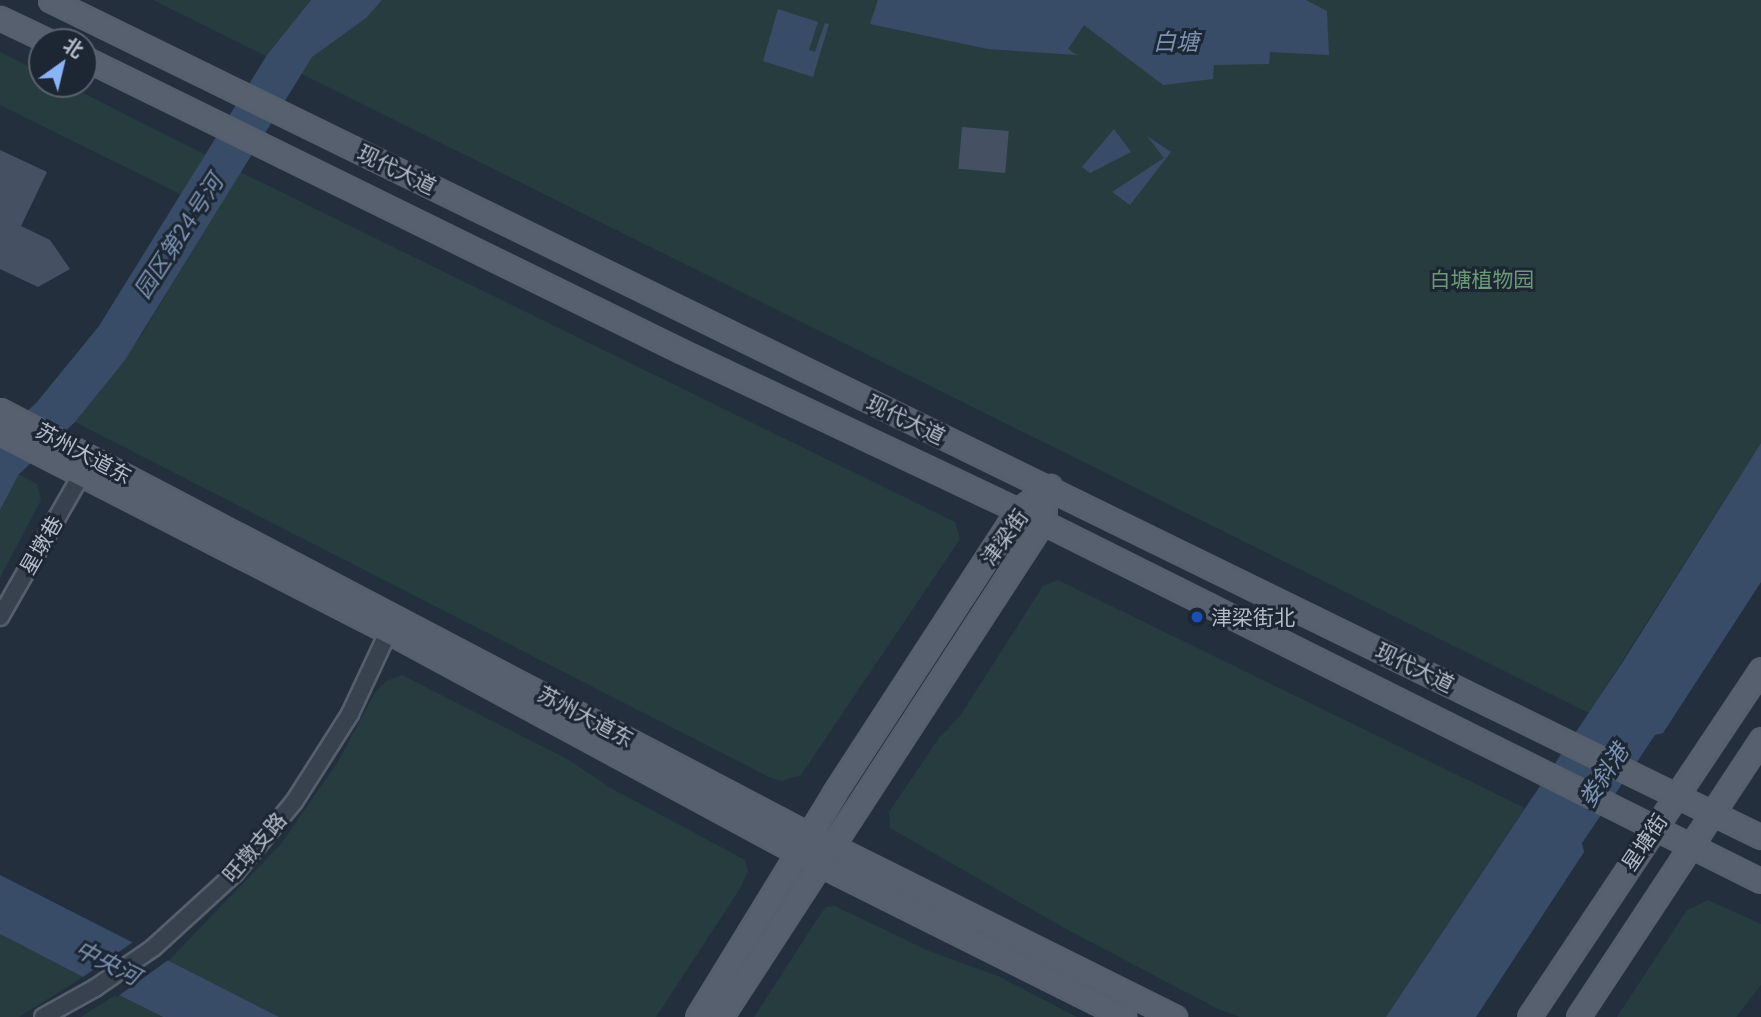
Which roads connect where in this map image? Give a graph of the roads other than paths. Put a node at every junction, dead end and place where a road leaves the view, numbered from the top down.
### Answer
1 (50, 0) edge
2 (0, 18) edge
3 (28, 31) edge
4 (98, 65) edge
5 (8, 414) edge
6 (0, 433) edge
7 (51, 448) junction
8 (82, 474) junction
9 (1050, 486) junction
10 (1018, 510) junction
11 (1043, 522) junction
12 (0, 617) edge
13 (393, 624) junction
14 (1761, 669) edge
15 (1761, 739) edge
16 (1675, 795) junction
17 (1712, 813) junction
18 (1654, 829) junction
19 (1761, 837) edge
20 (805, 844) junction
21 (1689, 846) junction
22 (825, 854) junction
23 (1761, 881) edge
24 (43, 1017) edge
25 (697, 1017) edge
26 (722, 1017) edge
27 (1124, 1017) edge
28 (1175, 1017) edge
29 (1529, 1017) edge
30 (1578, 1017) edge

1 - 9 main road, 现代大道
2 - 3 main road
4 - 10 main road, 现代大道
5 - 7 main road, 苏州大道东
6 - 7 main road, 苏州大道东
7 - 8 main road, 苏州大道东
7 - 13 main road, 苏州大道东
8 - 12 street, 星墩巷
8 - 13 main road, 苏州大道东
9 - 10 main road, 津梁街
9 - 11 main road, 津梁街
9 - 16 main road, 现代大道
10 - 11 main road, 现代大道
10 - 20 main road, 津梁街
11 - 18 main road, 现代大道
11 - 22 main road, 津梁街
13 - 20 main road, 苏州大道东
13 - 24 street, 旺墩支路
14 - 16 main road, 星塘街
15 - 17 main road, 星塘街
16 - 17 main road, 现代大道
16 - 18 main road, 星塘街
17 - 19 main road, 现代大道
17 - 21 main road, 星塘街
18 - 21 main road, 现代大道
18 - 29 main road, 星塘街
20 - 22 main road, 苏州大道东
20 - 25 main road, 津梁街
21 - 23 main road, 现代大道
21 - 30 main road, 星塘街
22 - 26 main road, 津梁街
22 - 27 main road, 苏州大道东
22 - 28 main road, 苏州大道东

